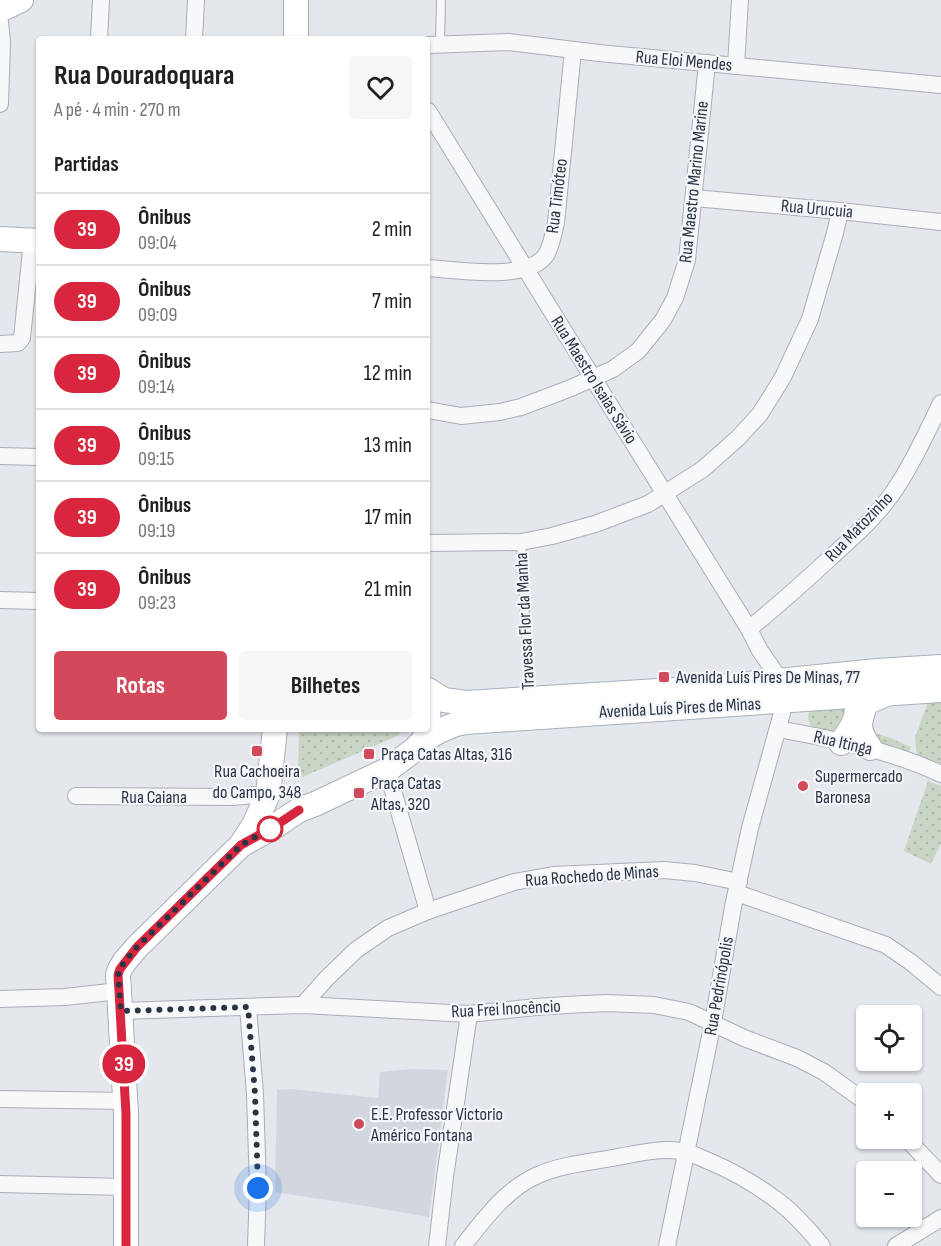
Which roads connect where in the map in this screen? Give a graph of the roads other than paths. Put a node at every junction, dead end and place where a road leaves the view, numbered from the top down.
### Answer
1 (21, 0) edge
2 (101, 0) edge
3 (196, 0) edge
4 (296, 0) edge
5 (441, 0) edge
6 (740, 0) edge
7 (0, 10) edge
8 (0, 22) edge
9 (99, 36) edge
10 (195, 36) edge
11 (296, 36) edge
12 (434, 45) edge
13 (573, 50) junction
14 (707, 63) junction
15 (736, 66) junction
16 (941, 85) edge
17 (0, 104) edge
18 (430, 114) edge
19 (694, 198) junction
20 (840, 211) junction
21 (941, 222) edge
22 (0, 239) edge
23 (36, 241) edge
24 (430, 268) edge
25 (524, 269) junction
26 (0, 344) edge
27 (593, 378) junction
28 (941, 403) edge
29 (430, 410) edge
30 (0, 456) edge
31 (36, 457) edge
32 (665, 494) junction
33 (520, 542) junction
34 (430, 543) edge
35 (0, 600) edge
36 (36, 601) edge
37 (749, 629) junction
38 (941, 667) edge
39 (941, 690) edge
40 (430, 691) edge
41 (772, 692) junction
42 (886, 694) junction
43 (854, 696) junction
44 (529, 699) junction
45 (778, 728) junction
46 (275, 732) edge
47 (427, 732) edge
48 (424, 740) junction
49 (842, 742) junction
50 (870, 748) junction
51 (387, 770) junction
52 (941, 774) edge
53 (268, 794) junction
54 (76, 796) dead end
55 (299, 810) junction
56 (241, 845) junction
57 (738, 887) junction
58 (428, 911) junction
59 (941, 987) edge
60 (0, 999) edge
61 (120, 1001) junction
62 (303, 1005) junction
63 (248, 1007) junction
64 (469, 1014) junction
65 (713, 1022) junction
66 (856, 1095) edge
67 (0, 1099) edge
68 (126, 1101) junction
69 (916, 1149) edge
70 (687, 1152) junction
71 (941, 1175) edge
72 (0, 1184) edge
73 (125, 1187) junction
74 (941, 1218) edge
75 (126, 1246) edge
76 (256, 1246) edge
77 (437, 1246) edge
78 (463, 1246) edge
79 (667, 1246) edge
80 (822, 1246) edge
81 (896, 1246) edge

1 - 7 main road
2 - 9 street
3 - 10 street
4 - 11 main road
5 - 12 lane
6 - 15 street
8 - 17 street
12 - 13 street, Rua Eloi Mendes
13 - 14 street, Rua Eloi Mendes
13 - 25 street, Rua Timóteo
14 - 15 street, Rua Eloi Mendes
14 - 19 street, Rua Maestro Marino Marine
15 - 16 street, Rua Eloi Mendes
18 - 25 street, Rua Maestro Isaias Sávio
19 - 20 street, Rua Urucuia
19 - 27 street, Rua Maestro Marino Marine
20 - 21 street, Rua Urucuia
20 - 32 street
22 - 23 main road
23 - 26 street
24 - 25 street
25 - 27 street, Rua Maestro Isaias Sávio
27 - 29 street, Rua Maestro Marino Marine
27 - 32 street, Rua Maestro Isaias Sávio
28 - 37 street, Rua Matozinho
30 - 31 street
32 - 33 street
32 - 37 street, Rua Maestro Isaias Sávio
33 - 34 street
33 - 44 lane, Travessa Flor da Manha
35 - 36 street
37 - 41 street, Rua Maestro Isaias Sávio
38 - 41 main road, Avenida Luís Pires de Minas
39 - 42 main road, Avenida Luís Pires de Minas
40 - 44 main road, Avenida Luís Pires de Minas
41 - 43 main road, Avenida Luís Pires de Minas
41 - 44 main road, Avenida Luís Pires de Minas
41 - 45 street
41 - 48 main road, Avenida Luís Pires de Minas
42 - 43 main road, Avenida Luís Pires de Minas
42 - 50 main road
43 - 49 main road
45 - 49 street, Rua Itinga
45 - 57 street, Rua Pedrinópolis
46 - 53 main road
47 - 48 main road
48 - 51 main road, Avenida Luís Pires de Minas
49 - 50 street, Rua Itinga
50 - 52 street, Rua Itinga
51 - 55 main road, Avenida Luís Pires de Minas
51 - 58 street
53 - 54 street, Rua Caiana
53 - 55 main road
53 - 56 main road
55 - 56 main road, Avenida Luís Pires de Minas
56 - 61 main road
57 - 58 street, Rua Rochedo de Minas
57 - 59 street, Rua Rochedo de Minas
57 - 65 street, Rua Pedrinópolis
58 - 62 street, Rua Rochedo de Minas
60 - 61 street, Rua Frei Inocêncio
61 - 63 street, Rua Frei Inocêncio
61 - 68 main road
62 - 63 street, Rua Frei Inocêncio
62 - 64 street, Rua Frei Inocêncio
63 - 76 street
64 - 65 street, Rua Frei Inocêncio
64 - 77 street
65 - 66 street, Rua Frei Inocêncio
65 - 70 street, Rua Pedrinópolis
67 - 68 street
68 - 73 main road
69 - 71 street
70 - 78 street
70 - 79 street, Rua Pedrinópolis
70 - 80 street
72 - 73 street
73 - 75 main road
74 - 81 street

